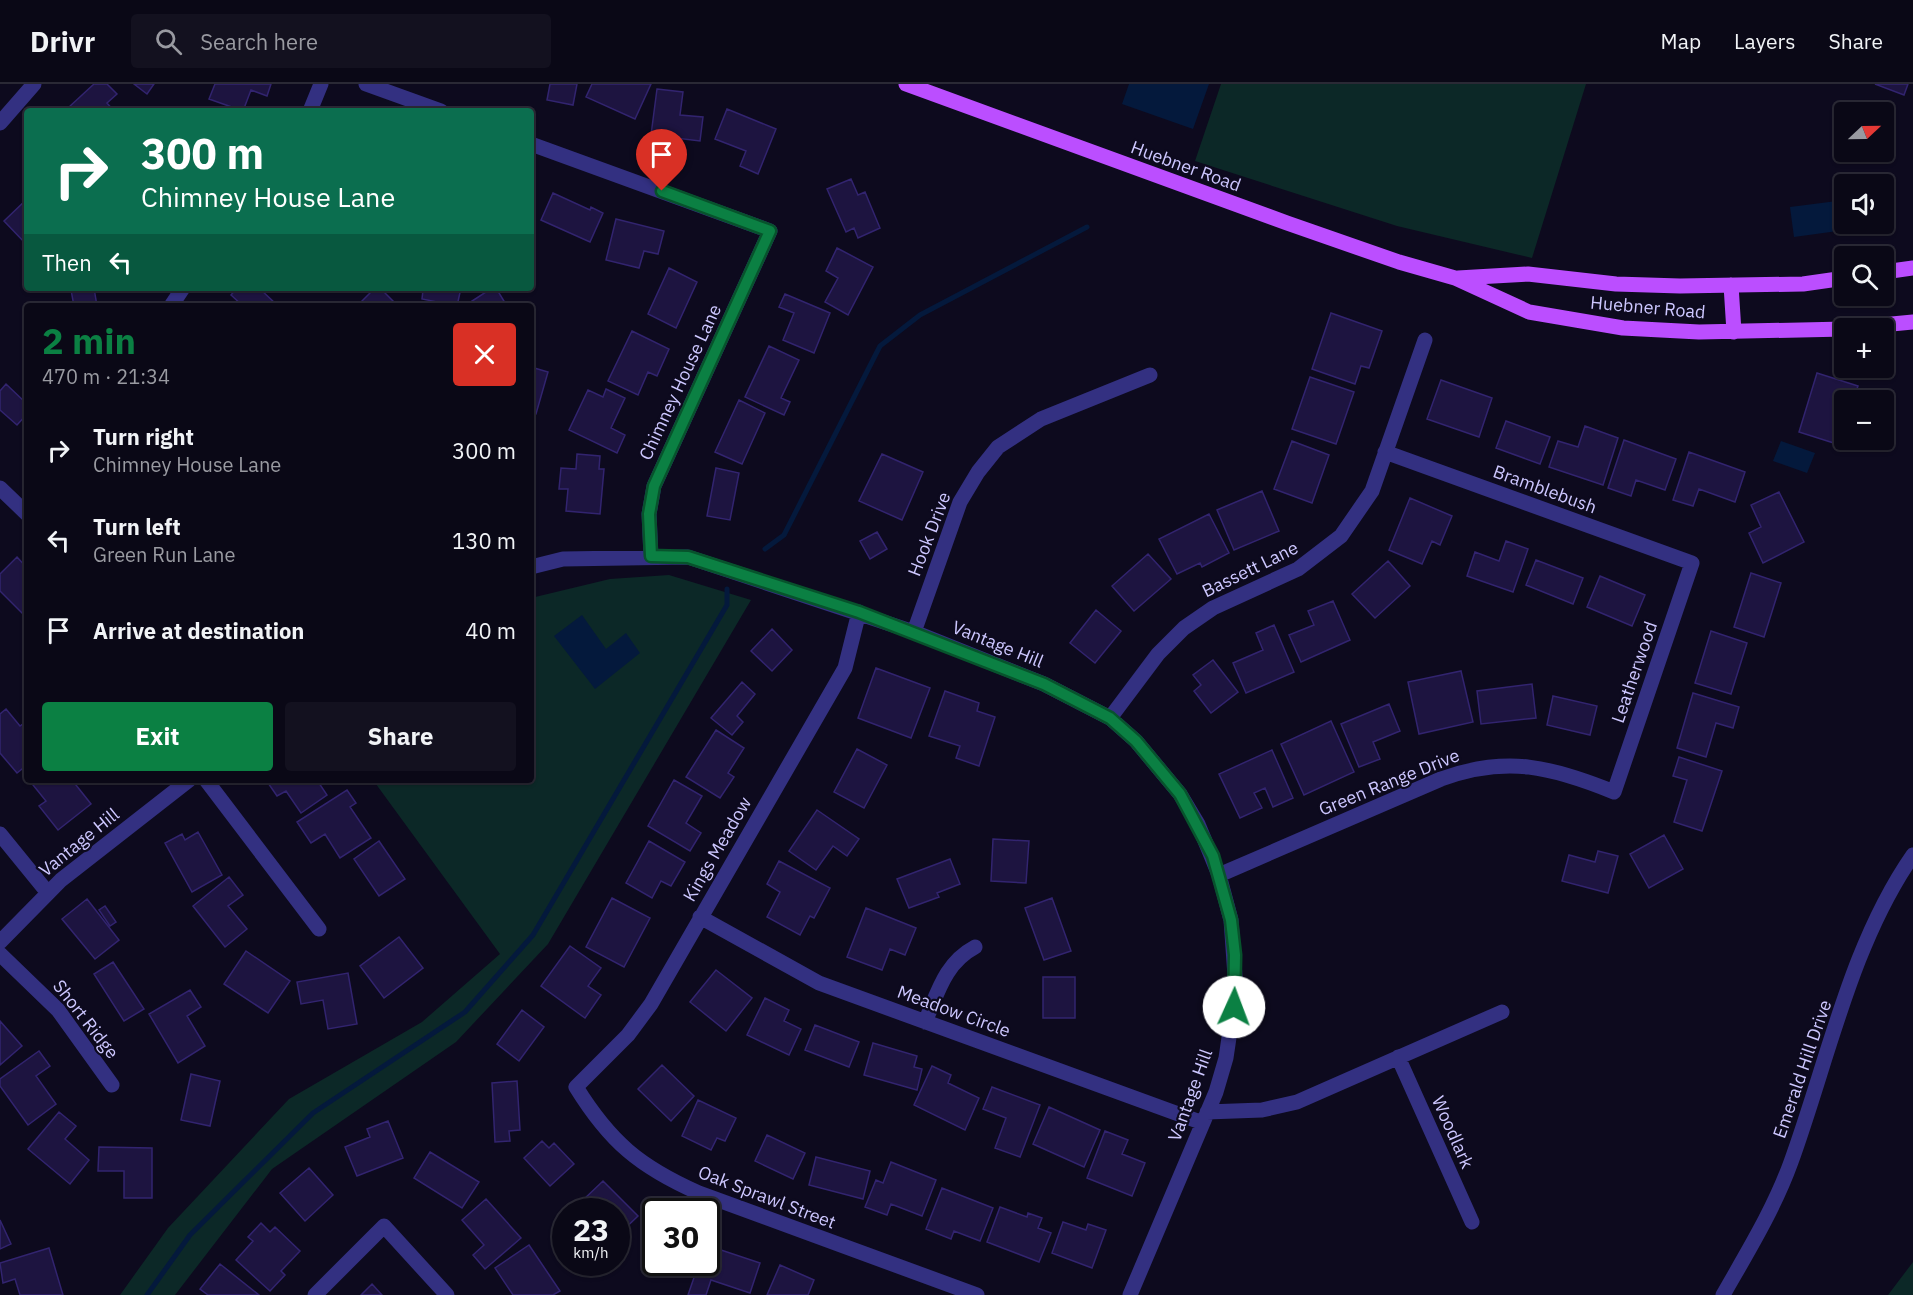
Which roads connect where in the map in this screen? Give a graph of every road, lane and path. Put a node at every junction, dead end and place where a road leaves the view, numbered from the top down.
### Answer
1 (34, 84) edge
2 (321, 84) edge
3 (366, 84) edge
4 (906, 84) edge
5 (311, 108) edge
6 (433, 108) edge
7 (0, 123) edge
8 (534, 145) edge
9 (1913, 268) edge
10 (1894, 271) edge
11 (1455, 278) junction
12 (1834, 280) edge
13 (1731, 285) junction
14 (1913, 322) edge
15 (1894, 324) edge
16 (1834, 329) edge
17 (1734, 332) junction
18 (1425, 340) dead end
19 (1150, 375) dead end
20 (1385, 452) junction
21 (0, 488) edge
22 (24, 511) edge
23 (651, 556) junction
24 (1692, 563) joint
25 (534, 566) edge
26 (859, 612) junction
27 (914, 632) junction
28 (1110, 718) junction
29 (185, 783) edge
30 (208, 783) edge
31 (1614, 792) joint
32 (0, 834) edge
33 (1913, 855) edge
34 (1219, 875) junction
35 (48, 892) junction
36 (700, 917) junction
37 (319, 929) dead end
38 (0, 942) edge
39 (975, 947) dead end
40 (0, 954) edge
41 (1502, 1012) dead end
42 (925, 1022) junction
43 (1398, 1057) junction
44 (112, 1085) dead end
45 (576, 1087) joint
46 (1205, 1118) junction
47 (1472, 1222) dead end
48 (315, 1295) edge
49 (447, 1295) edge
50 (977, 1295) edge
51 (1130, 1295) edge
52 (1723, 1295) edge

1 - 7 street
2 - 5 street
3 - 6 street
4 - 11 main road, Huebner Road
8 - 23 street, Chimney House Lane
9 - 10 main road
11 - 13 main road, Huebner Road
11 - 17 main road, Huebner Road
12 - 13 main road, Huebner Road
13 - 17 main road
14 - 15 main road
16 - 17 main road, Huebner Road
18 - 20 street, Bassett Lane
19 - 27 street, Hook Drive
20 - 24 street, Bramblebush
20 - 28 street, Bassett Lane
21 - 22 street
23 - 25 street, Vantage Hill
23 - 26 street, Vantage Hill
24 - 31 street, Leatherwood
26 - 27 street, Vantage Hill
26 - 36 street, Kings Meadow
27 - 28 street, Vantage Hill
28 - 34 street, Vantage Hill
29 - 35 street, Vantage Hill
30 - 37 street
31 - 34 street, Green Range Drive
32 - 35 street
33 - 52 street, Emerald Hill Drive
34 - 46 street, Vantage Hill
35 - 38 street, Vantage Hill
36 - 42 street, Meadow Circle
36 - 45 street, Kings Meadow
39 - 42 street
40 - 44 street, Short Ridge
41 - 43 street, Meadow Circle
42 - 46 street, Meadow Circle
43 - 46 street, Meadow Circle
43 - 47 street, Woodlark
45 - 50 street, Oak Sprawl Street
46 - 51 street, Vantage Hill
48 - 49 street

